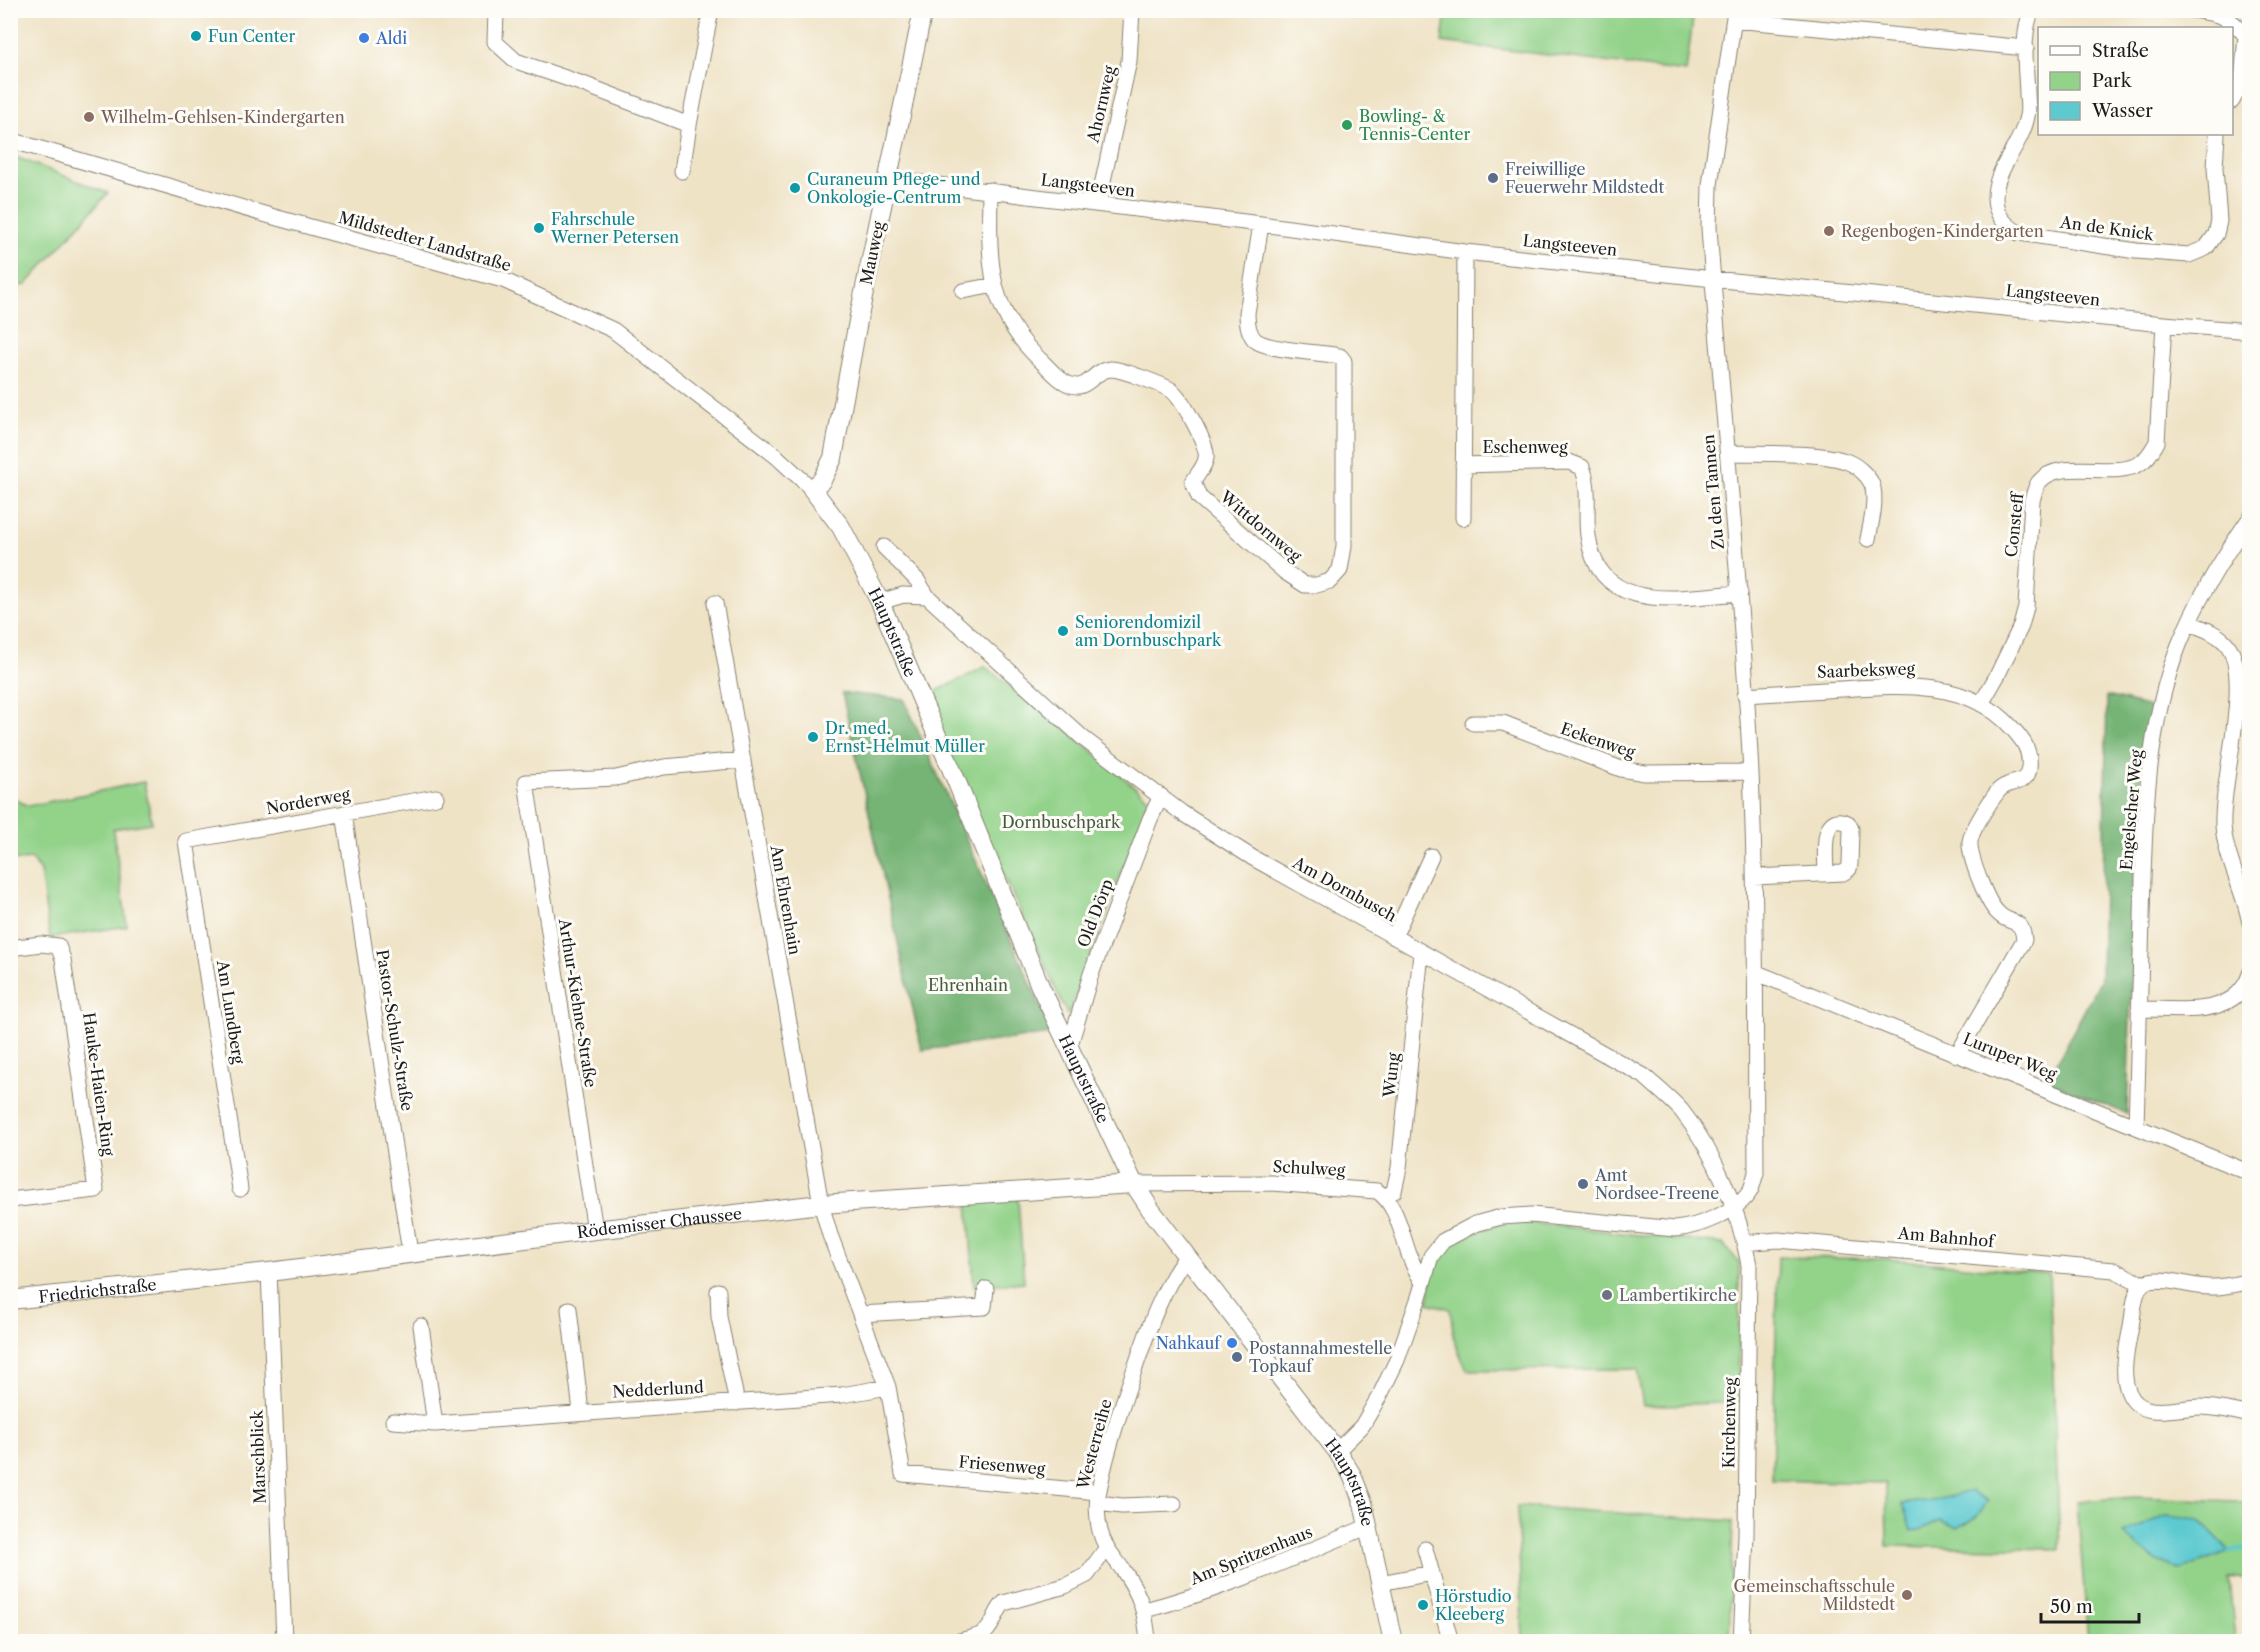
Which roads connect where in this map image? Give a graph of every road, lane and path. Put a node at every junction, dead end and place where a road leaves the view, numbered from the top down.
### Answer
1 (496, 10) edge
2 (711, 10) edge
3 (922, 10) edge
4 (1132, 10) edge
5 (2032, 10) edge
6 (2192, 10) edge
7 (1735, 15) edge
8 (2248, 35) edge
9 (2026, 48) junction
10 (2233, 99) edge
11 (2034, 116) edge
12 (688, 125) junction
13 (2217, 135) edge
14 (10, 140) edge
15 (682, 171) dead end
16 (888, 179) junction
17 (990, 190) junction
18 (1098, 204) junction
19 (1261, 224) junction
20 (1465, 252) junction
21 (1713, 279) junction
22 (995, 285) junction
23 (963, 291) dead end
24 (2164, 324) junction
25 (2250, 331) edge
26 (1728, 453) junction
27 (1463, 465) junction
28 (812, 489) junction
29 (1463, 518) dead end
30 (2250, 518) edge
31 (1868, 539) dead end
32 (884, 547) dead end
33 (1740, 593) junction
34 (927, 596) junction
35 (880, 602) junction
36 (715, 603) dead end
37 (2189, 623) junction
38 (1745, 695) junction
39 (1981, 704) junction
40 (1473, 723) dead end
41 (743, 760) junction
42 (1751, 772) junction
43 (1161, 796) junction
44 (436, 797) dead end
45 (344, 813) junction
46 (186, 841) joint
47 (1431, 856) dead end
48 (1826, 874) dead end
49 (1754, 877) junction
50 (2250, 923) edge
51 (1394, 937) junction
52 (10, 948) edge
53 (1421, 952) junction
54 (1756, 973) junction
55 (2250, 974) edge
56 (2139, 1009) junction
57 (1070, 1045) junction
58 (1958, 1055) junction
59 (2136, 1127) junction
60 (2250, 1173) edge
61 (1134, 1184) junction
62 (240, 1189) dead end
63 (1386, 1196) junction
64 (10, 1200) edge
65 (821, 1204) junction
66 (1732, 1208) junction
67 (595, 1230) junction
68 (1744, 1243) junction
69 (410, 1253) junction
70 (1186, 1256) junction
71 (269, 1272) junction
72 (186, 1280) joint
73 (2250, 1281) edge
74 (1423, 1283) junction
75 (2142, 1284) junction
76 (986, 1289) dead end
77 (718, 1291) dead end
78 (10, 1300) edge
79 (569, 1309) dead end
80 (860, 1314) junction
81 (421, 1326) dead end
82 (888, 1387) junction
83 (737, 1403) junction
84 (581, 1412) junction
85 (2250, 1415) edge
86 (393, 1421) dead end
87 (435, 1424) junction
88 (1337, 1450) junction
89 (903, 1474) joint
90 (1098, 1497) junction
91 (1173, 1504) dead end
92 (1369, 1526) junction
93 (1106, 1549) junction
94 (1425, 1549) dead end
95 (1432, 1573) junction
96 (1380, 1583) junction
97 (1145, 1611) junction
98 (284, 1640) dead end
99 (960, 1641) edge
100 (1148, 1641) edge
101 (1393, 1641) edge
102 (1451, 1641) edge
103 (1741, 1641) edge

1 - 12 street
2 - 12 street
3 - 16 street, Mauweg
4 - 18 street, Ahornweg
5 - 9 street, An de Knick
6 - 8 street
7 - 9 street
7 - 21 street, Zu den Tannen
8 - 10 street
9 - 11 street, An de Knick
11 - 13 street, An de Knick
12 - 15 street
14 - 28 street, Mildstedter Landstraße
16 - 17 street, Langsteeven
16 - 28 street, Mauweg
17 - 18 street, Langsteeven
17 - 22 street, Wittdornweg
18 - 19 street, Langsteeven
19 - 20 street, Langsteeven
19 - 22 street, Wittdornweg
20 - 21 street, Langsteeven
20 - 27 street, Eschenweg
21 - 24 street, Langsteeven
21 - 26 street, Zu den Tannen
22 - 23 street
24 - 25 street, Langsteeven
24 - 39 street, Consteff
26 - 31 street
26 - 33 street, Zu den Tannen
27 - 29 street, Eschenweg
27 - 33 street, Eschenweg
28 - 35 street, Hauptstraße
30 - 37 street, Engelscher Weg
32 - 34 street, Am Dornbusch
33 - 38 street, Zu den Tannen
34 - 35 street
34 - 43 street, Am Dornbusch
35 - 57 street, Hauptstraße
36 - 41 street, Am Ehrenhain
37 - 50 street
37 - 56 street, Engelscher Weg
38 - 39 street, Saarbeksweg
38 - 42 street, Zu den Tannen
39 - 58 street, Saarbeksweg
40 - 42 street, Eekenweg
41 - 65 street, Am Ehrenhain
41 - 67 street, Arthur-Kiehne-Straße
42 - 49 street, Zu den Tannen
43 - 51 street, Am Dornbusch
43 - 57 street, Old Dörp
44 - 45 street, Norderweg
45 - 46 street, Norderweg
45 - 69 street, Pastor-Schulz-Straße
46 - 62 street, Am Lundberg
47 - 51 street
48 - 49 street
49 - 54 street, Zu den Tannen
51 - 53 street, Am Dornbusch
52 - 64 street, Hauke-Haien-Ring
53 - 63 street, Wung
53 - 66 street, Am Dornbusch
54 - 58 street, Luruper Weg
54 - 66 street
55 - 56 street
56 - 59 street, Engelscher Weg
57 - 61 street, Hauptstraße
58 - 59 street, Luruper Weg
59 - 60 street, Luruper Weg
61 - 63 street, Schulweg
61 - 65 street, Rödemisser Chaussee
61 - 70 street, Hauptstraße
63 - 74 street
65 - 67 street, Rödemisser Chaussee
65 - 80 street, Am Ehrenhain
66 - 68 street, Kirchenweg
66 - 74 street
67 - 69 street, Rödemisser Chaussee
68 - 75 street, Am Bahnhof
68 - 103 street, Kirchenweg
69 - 71 street, Rödemisser Chaussee
70 - 88 street, Hauptstraße
70 - 90 street, Westerreihe
71 - 72 street, Rödemisser Chaussee
71 - 98 street, Marschblick
72 - 78 street, Friedrichstraße
73 - 75 street
74 - 88 street
75 - 85 street
76 - 80 street
77 - 83 street
79 - 84 street
80 - 82 street, Am Ehrenhain
81 - 87 street
82 - 83 street, Nedderlund
82 - 89 street, Am Ehrenhain
83 - 84 street, Nedderlund
84 - 87 street, Nedderlund
86 - 87 street, Nedderlund
88 - 92 street, Hauptstraße
89 - 90 street, Friesenweg
90 - 91 street, Friesenweg
90 - 93 street, Westerreihe
92 - 96 street, Hauptstraße
92 - 97 street, Am Spritzenhaus
93 - 97 street, Westerreihe
93 - 99 street
94 - 95 street
95 - 96 street
95 - 102 street
96 - 101 street, Hauptstraße
97 - 100 street, Westerreihe

